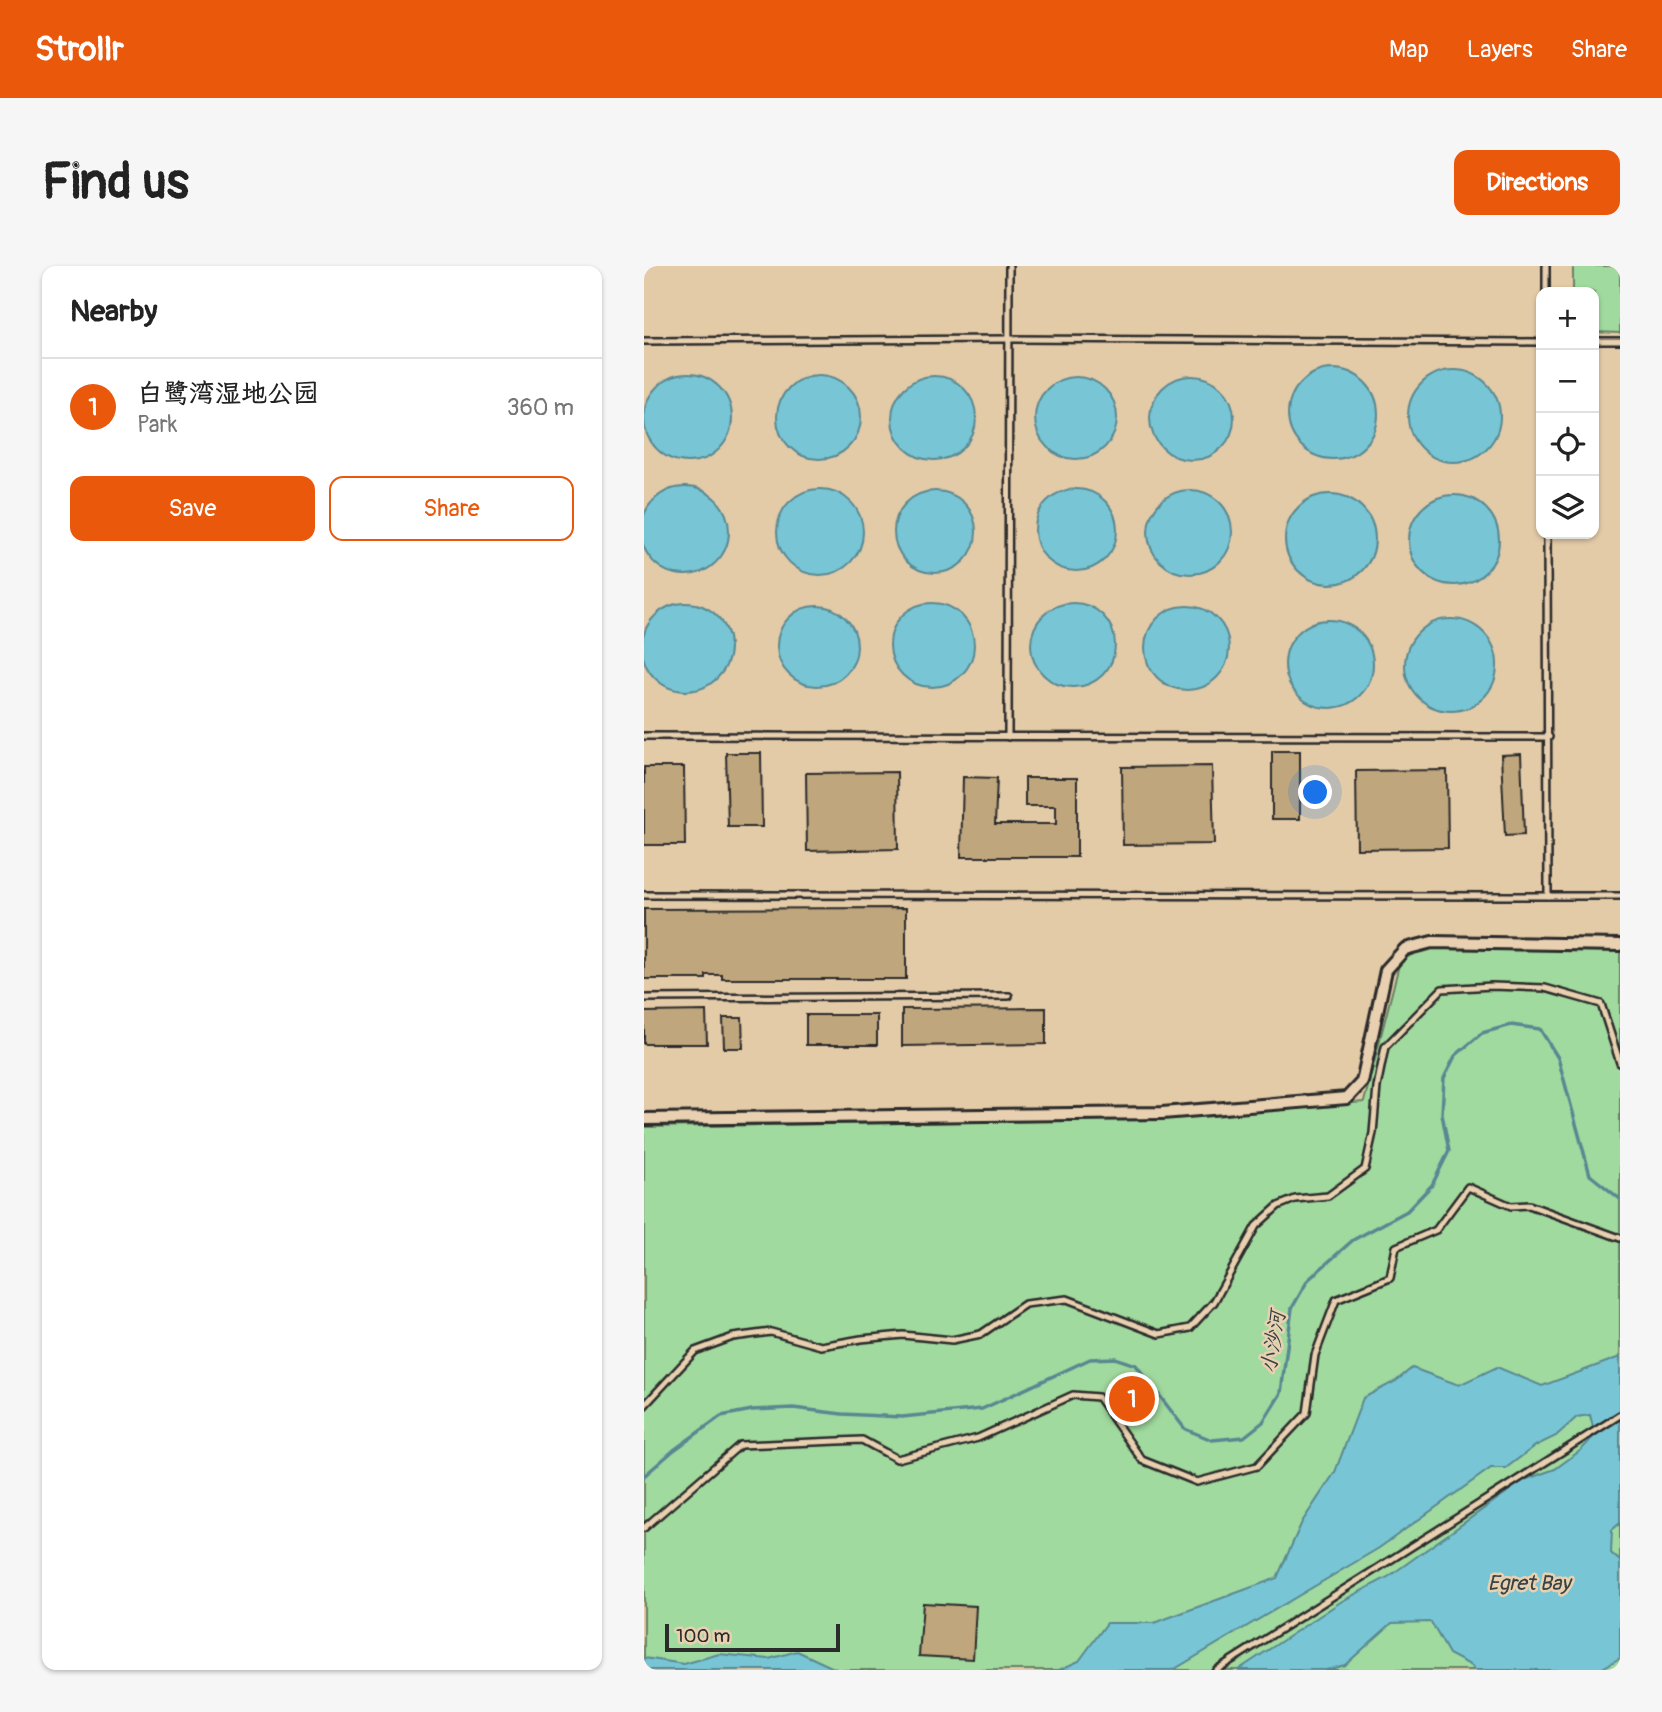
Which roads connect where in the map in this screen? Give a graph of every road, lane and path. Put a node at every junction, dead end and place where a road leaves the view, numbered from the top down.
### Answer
1 (1009, 266) edge
2 (1546, 266) edge
3 (1546, 287) edge
4 (1009, 339) junction
5 (644, 341) edge
6 (1536, 341) edge
7 (1599, 341) edge
8 (1620, 341) edge
9 (1548, 539) edge
10 (644, 736) edge
11 (1008, 737) junction
12 (1549, 737) junction
13 (644, 895) edge
14 (1548, 896) junction
15 (1620, 897) edge
16 (1620, 945) edge
17 (1009, 996) dead end
18 (644, 998) edge
19 (1620, 1063) edge
20 (644, 1119) edge
21 (1620, 1238) edge
22 (644, 1406) edge
23 (1620, 1415) edge
24 (644, 1528) edge
25 (1216, 1670) edge

1 - 4 lane
2 - 3 lane
4 - 5 lane
4 - 6 lane
4 - 11 lane
7 - 8 lane
9 - 12 lane
10 - 11 lane
11 - 12 lane
12 - 14 lane
13 - 14 lane
14 - 15 lane
16 - 20 street
17 - 18 lane
19 - 22 lane
21 - 24 lane
23 - 25 lane

